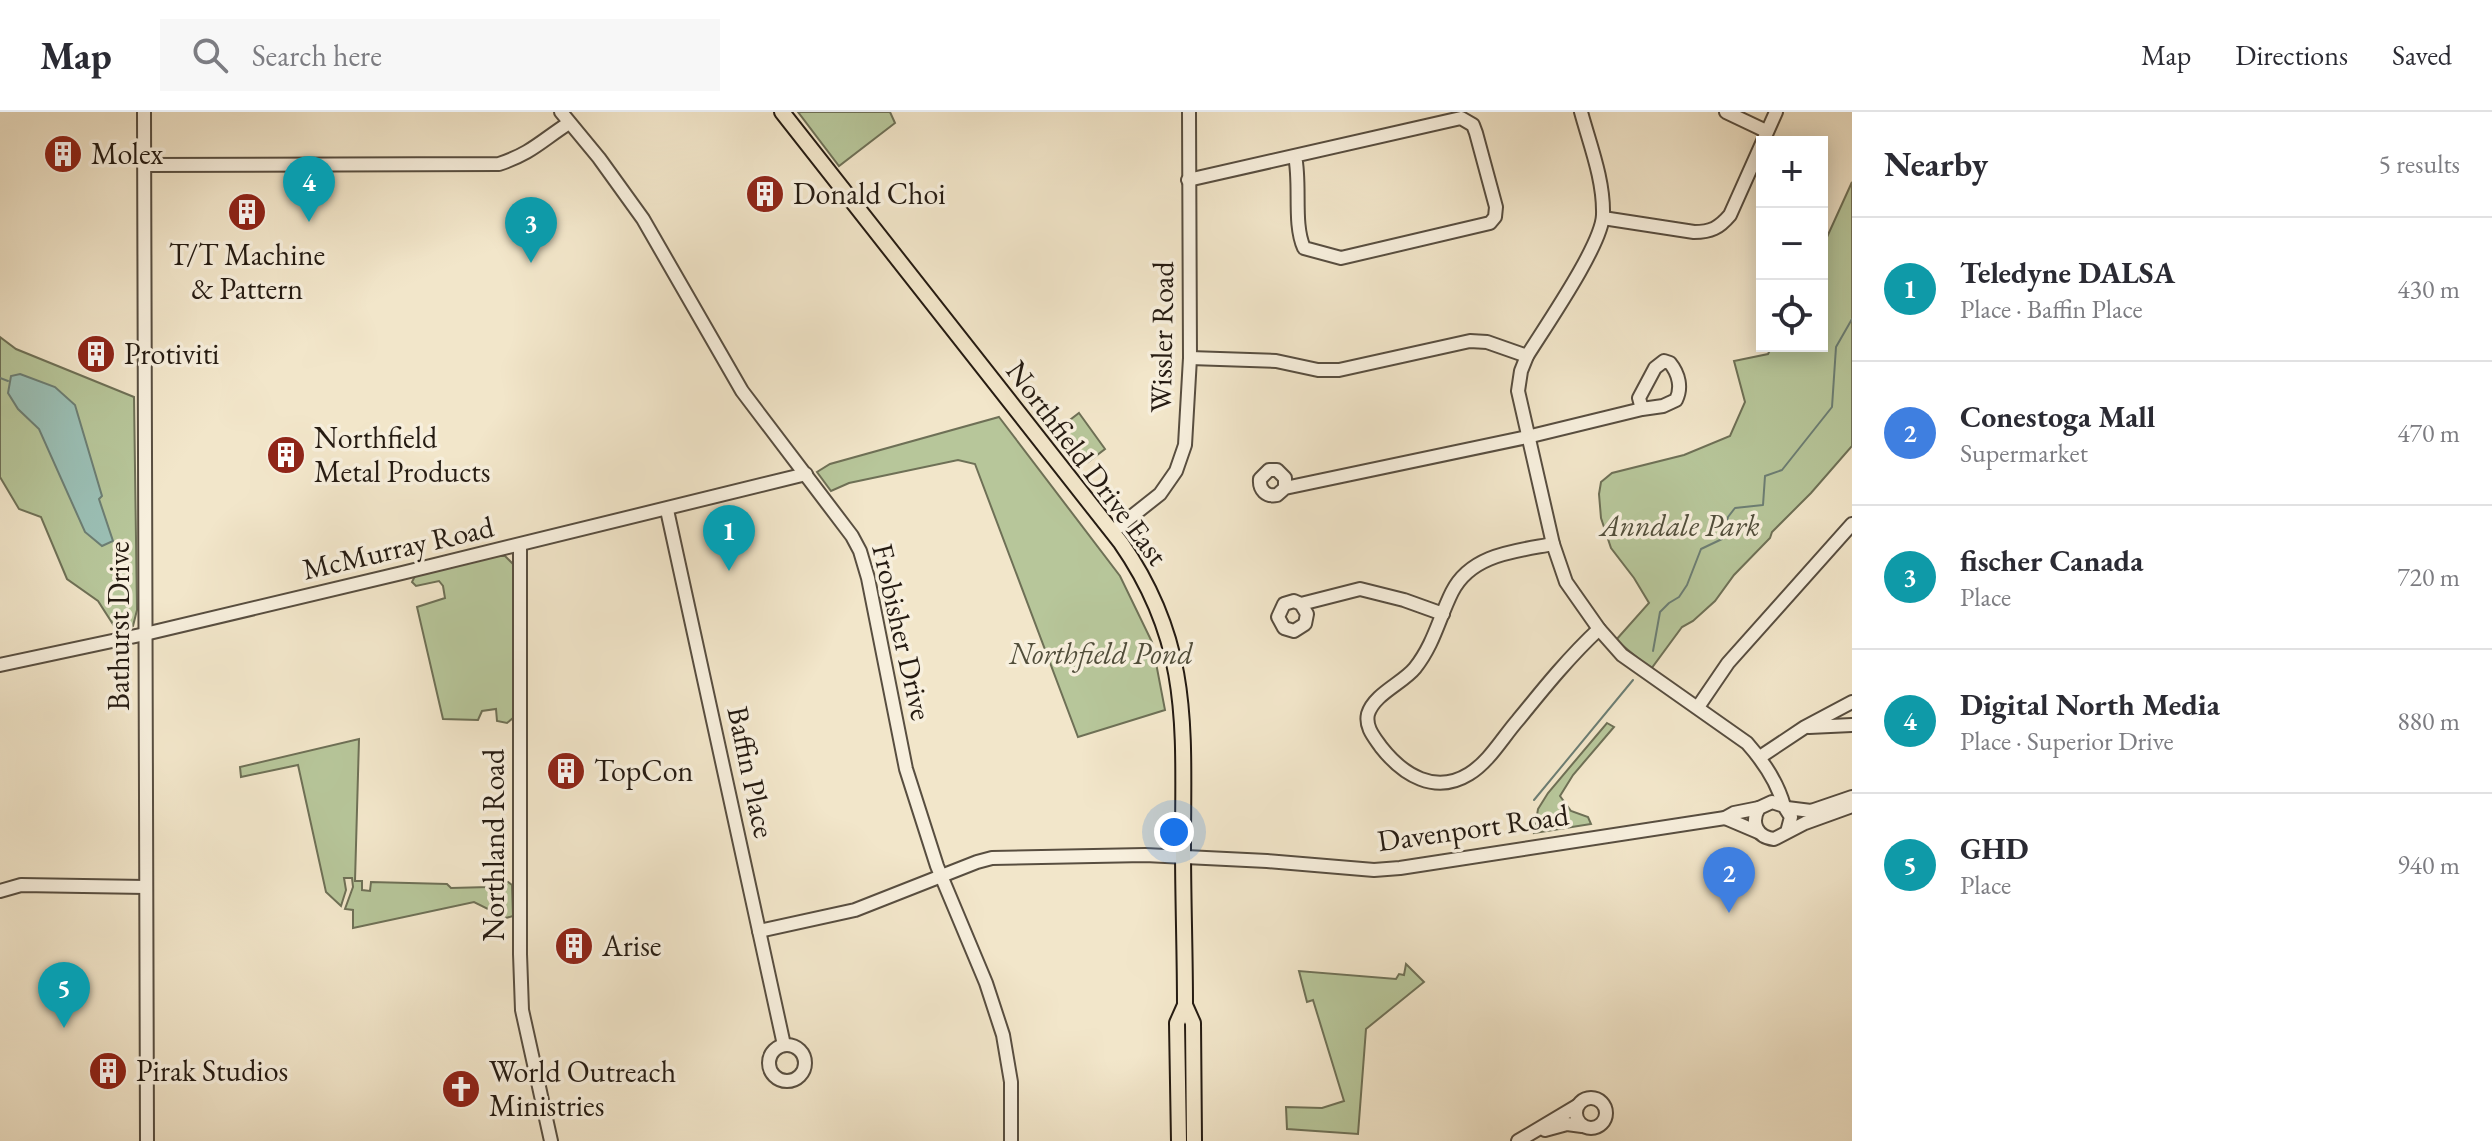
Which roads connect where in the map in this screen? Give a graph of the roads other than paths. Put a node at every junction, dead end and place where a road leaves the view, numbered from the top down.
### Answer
1 (144, 112) edge
2 (782, 112) edge
3 (1189, 112) edge
4 (1581, 112) edge
5 (1726, 112) edge
6 (1776, 112) edge
7 (565, 117) edge
8 (1766, 131) junction
9 (1295, 156) junction
10 (144, 165) junction
11 (1188, 180) junction
12 (1603, 218) junction
13 (1527, 356) junction
14 (1190, 358) junction
15 (1642, 409) dead end
16 (1527, 437) junction
17 (806, 474) junction
18 (1285, 488) dead end
19 (667, 510) junction
20 (1851, 526) edge
21 (1112, 532) junction
22 (1553, 544) junction
23 (520, 545) junction
24 (1301, 604) dead end
25 (1443, 614) junction
26 (1599, 629) junction
27 (145, 634) junction
28 (0, 665) edge
29 (1852, 702) edge
30 (1698, 707) junction
31 (1852, 725) edge
32 (1805, 727) junction
33 (1760, 757) junction
34 (1770, 776) junction
35 (1852, 797) edge
36 (1852, 806) edge
37 (1760, 807) junction
38 (1786, 807) junction
39 (1725, 818) junction
40 (1758, 832) junction
41 (1787, 832) junction
42 (1183, 856) junction
43 (942, 877) junction
44 (146, 887) junction
45 (0, 891) edge
46 (759, 931) junction
47 (1185, 1005) junction
48 (784, 1045) dead end
49 (1577, 1106) junction
50 (1604, 1121) junction
51 (1584, 1127) junction
52 (1534, 1133) junction
53 (1603, 1140) edge
54 (147, 1141) edge
55 (551, 1141) edge
56 (1011, 1141) edge
57 (1179, 1141) edge
58 (1194, 1141) edge
59 (1518, 1141) edge
60 (1592, 1141) edge

1 - 10 street, Bathurst Drive
2 - 21 main road, Northfield Drive East
3 - 11 street, Wissler Road
4 - 12 street
5 - 8 street
6 - 8 street
7 - 10 street
7 - 17 street, Frobisher Drive
8 - 12 street
9 - 9 street
9 - 11 street
10 - 27 street, Bathurst Drive
11 - 14 street, Wissler Road
12 - 13 street
13 - 14 street
13 - 16 street
14 - 21 street, Wissler Road
15 - 16 street
16 - 18 street
16 - 22 street
17 - 19 street, McMurray Road
17 - 43 street, Frobisher Drive
19 - 23 street, McMurray Road
19 - 46 street, Baffin Place
20 - 30 street
21 - 42 main road, Northfield Drive East
22 - 25 street
22 - 26 street
23 - 27 street, McMurray Road
23 - 55 street, Northland Road
24 - 25 street
25 - 26 street
26 - 30 street
27 - 28 street, McMurray Road
27 - 44 street, Bathurst Drive
29 - 32 street
30 - 33 street
31 - 32 street
32 - 33 street
33 - 34 street
34 - 37 street
34 - 38 street
35 - 38 street
36 - 41 street
37 - 38 street
37 - 39 street, Davenport Road
37 - 40 street
38 - 41 street
39 - 40 street
39 - 42 street, Davenport Road
40 - 41 street
42 - 43 street, Davenport Road
42 - 47 main road, Northfield Drive East
43 - 46 street, Davenport Road
43 - 56 street, Frobisher Drive
44 - 45 street
44 - 54 street, Bathurst Drive
46 - 48 street, Baffin Place
47 - 57 main road, Northfield Drive East
47 - 58 main road, Northfield Drive East
49 - 50 street
49 - 51 street
49 - 52 street
50 - 51 street
50 - 53 street
51 - 52 street
51 - 60 street
52 - 59 street

